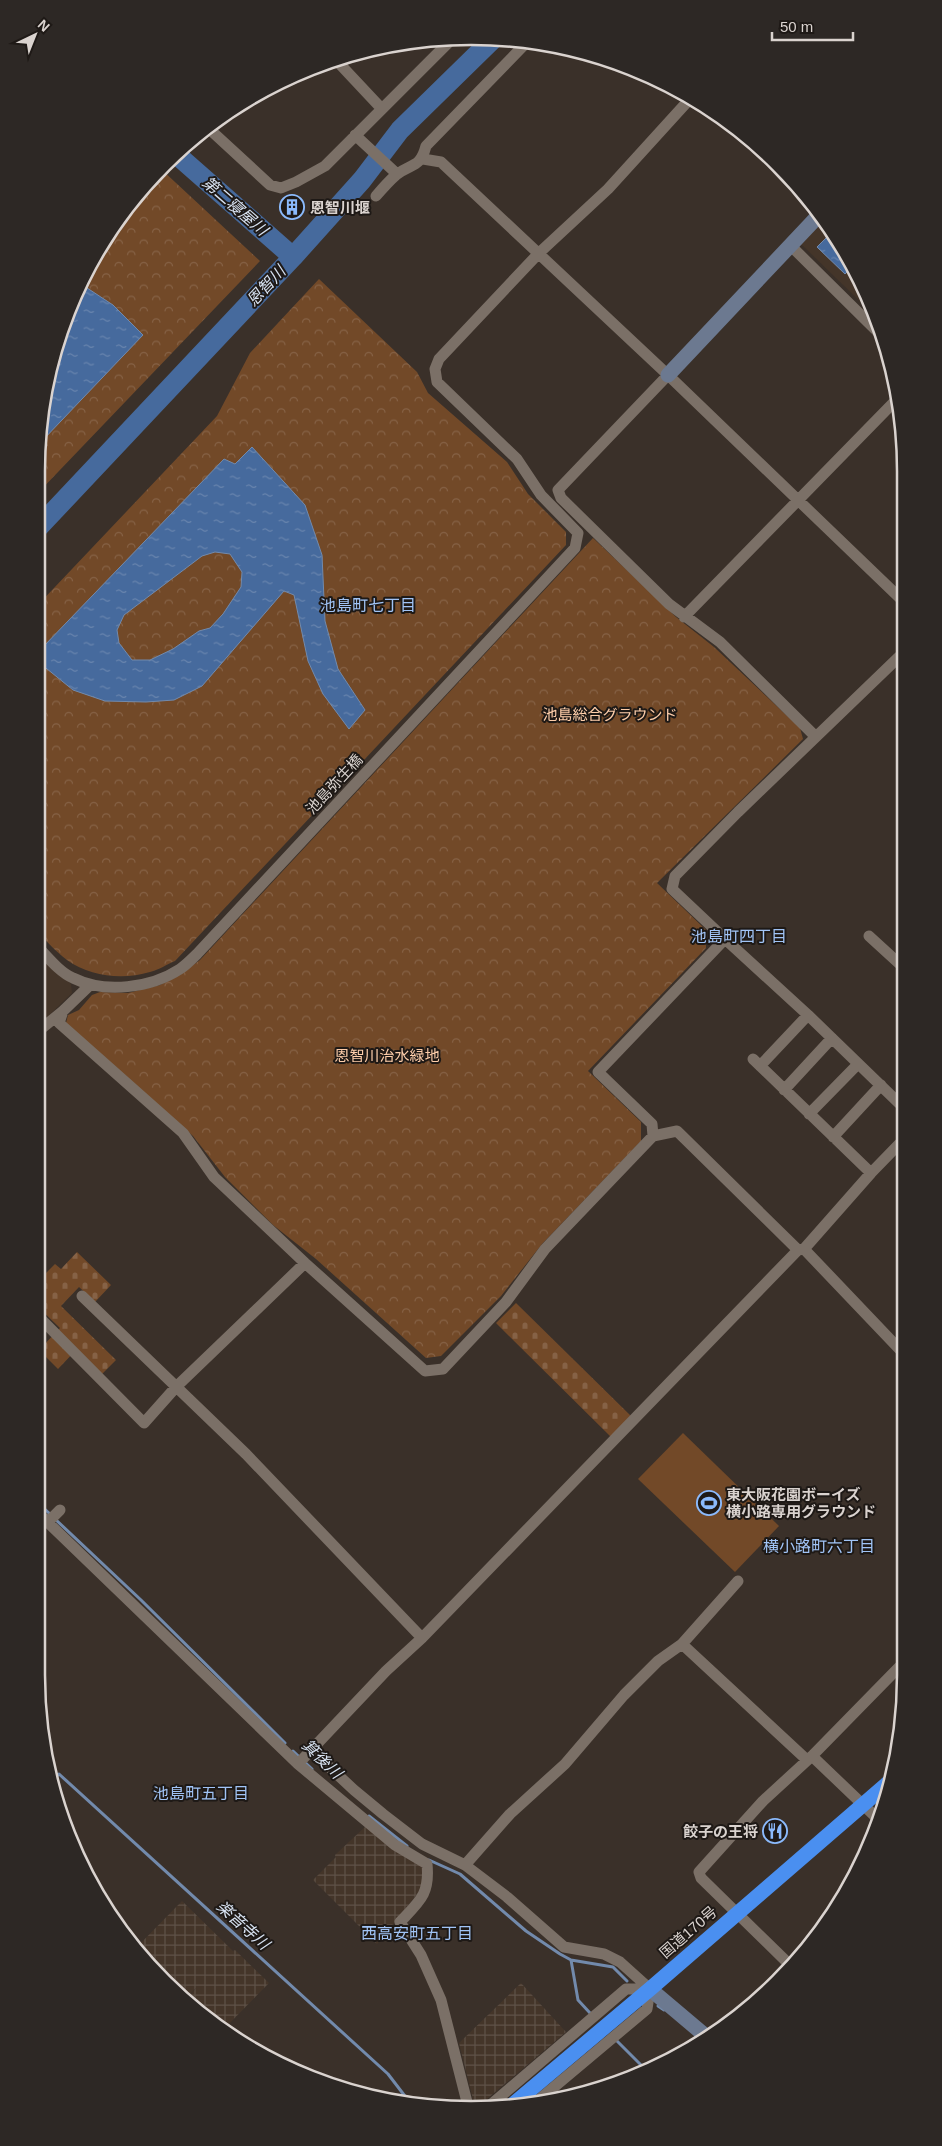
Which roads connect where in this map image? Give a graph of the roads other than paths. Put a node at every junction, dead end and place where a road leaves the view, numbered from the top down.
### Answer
1 (445, 46) edge
2 (521, 48) edge
3 (341, 66) edge
4 (686, 103) edge
5 (381, 108) junction
6 (213, 132) edge
7 (355, 135) junction
8 (423, 159) junction
9 (397, 174) junction
10 (376, 196) dead end
11 (815, 220) edge
12 (791, 246) junction
13 (539, 253) junction
14 (871, 325) edge
15 (668, 375) junction
16 (891, 405) edge
17 (799, 499) junction
18 (596, 531) junction
19 (578, 534) junction
20 (897, 596) edge
21 (684, 617) junction
22 (897, 659) edge
23 (816, 737) junction
24 (869, 936) dead end
25 (725, 939) junction
26 (45, 953) edge
27 (897, 962) edge
28 (90, 984) junction
29 (63, 1011) junction
30 (808, 1015) junction
31 (45, 1026) edge
32 (832, 1038) junction
33 (858, 1064) junction
34 (881, 1085) junction
35 (784, 1090) junction
36 (897, 1101) edge
37 (809, 1114) junction
38 (653, 1136) junction
39 (832, 1137) junction
40 (897, 1146) edge
41 (870, 1173) junction
42 (801, 1249) junction
43 (305, 1263) junction
44 (82, 1296) dead end
45 (45, 1323) edge
46 (897, 1346) edge
47 (176, 1387) junction
48 (60, 1510) dead end
49 (45, 1519) edge
50 (48, 1522) junction
51 (738, 1581) dead end
52 (422, 1638) junction
53 (682, 1644) junction
54 (897, 1669) edge
55 (310, 1749) junction
56 (809, 1758) junction
57 (298, 1764) junction
58 (881, 1789) edge
59 (862, 1805) junction
60 (873, 1814) edge
61 (465, 1865) junction
62 (736, 1913) junction
63 (786, 1961) edge
64 (650, 1989) junction
65 (702, 2033) edge
66 (547, 2094) edge
67 (521, 2098) edge
68 (496, 2100) edge
69 (467, 2101) edge

1 - 5 street
2 - 8 street
3 - 5 street
4 - 13 street
5 - 7 street
6 - 7 street
7 - 9 street
8 - 9 street
8 - 13 street
9 - 10 street
11 - 12 street
12 - 14 street
12 - 15 street
13 - 15 street
13 - 19 street
15 - 17 street
15 - 18 street
16 - 17 street
17 - 20 street
17 - 21 street
18 - 19 street
18 - 21 street
19 - 28 street, 池島弥生橋
21 - 23 street
22 - 23 street
23 - 25 street
24 - 27 street
25 - 30 street
25 - 38 street
26 - 28 street, 池島弥生橋
28 - 29 street
29 - 31 street
29 - 43 street
30 - 32 street
30 - 35 street
32 - 33 street
32 - 35 street
33 - 34 street
33 - 37 street
34 - 36 street
34 - 39 street
35 - 37 street
37 - 39 street
38 - 42 street
38 - 43 street
39 - 41 street
40 - 41 street
41 - 42 street
42 - 46 street
42 - 52 street
43 - 47 street
44 - 47 street
45 - 47 street
47 - 52 street
48 - 50 street
49 - 50 street
50 - 57 street
51 - 53 street
52 - 55 street
53 - 56 street
53 - 61 street
54 - 56 street
55 - 57 street
55 - 61 street
56 - 59 street
56 - 62 street
57 - 69 street
58 - 59 highway, 国道170号
59 - 60 street
59 - 62 highway, 国道170号
61 - 64 street
62 - 63 street
62 - 64 highway, 国道170号
64 - 65 street
64 - 66 street
64 - 67 highway, 国道170号
64 - 68 street

